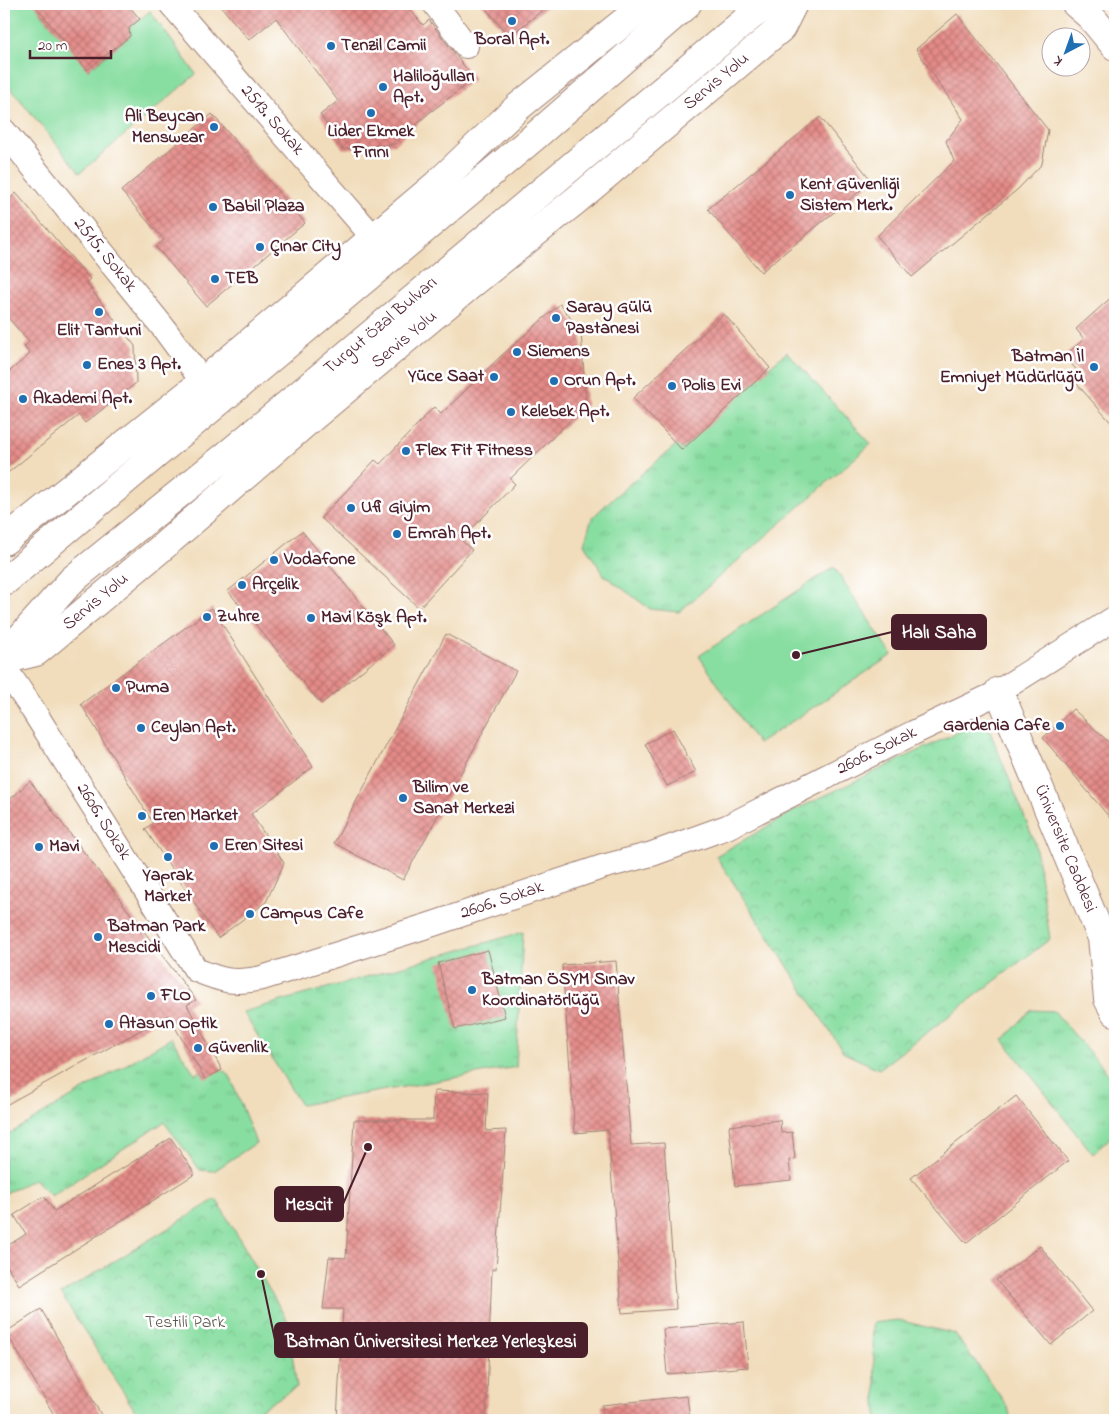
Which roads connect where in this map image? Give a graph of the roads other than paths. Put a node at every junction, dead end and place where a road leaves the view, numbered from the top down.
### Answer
1 (171, 4) edge
2 (435, 4) edge
3 (646, 4) edge
4 (687, 4) edge
5 (768, 4) edge
6 (793, 4) edge
7 (1084, 8) edge
8 (466, 46) dead end
9 (1115, 46) edge
10 (4, 131) edge
11 (373, 237) junction
12 (203, 382) junction
13 (4, 542) edge
14 (4, 582) edge
15 (1115, 618) edge
16 (4, 658) edge
17 (4, 667) edge
18 (999, 691) junction
19 (1109, 933) edge
20 (1115, 1012) edge

1 - 11 street, 2513. Sokak
2 - 8 street
3 - 11 street
4 - 14 street
5 - 16 street, Turgut Özal Bulvarı
6 - 16 street, Servis Yolu
7 - 9 street
10 - 12 street, 2515. Sokak
11 - 12 street
12 - 13 street
15 - 18 street, 2606. Sokak
17 - 18 street, 2606. Sokak
18 - 19 street, Üniversite Caddesi
19 - 20 street, Üniversite Caddesi

